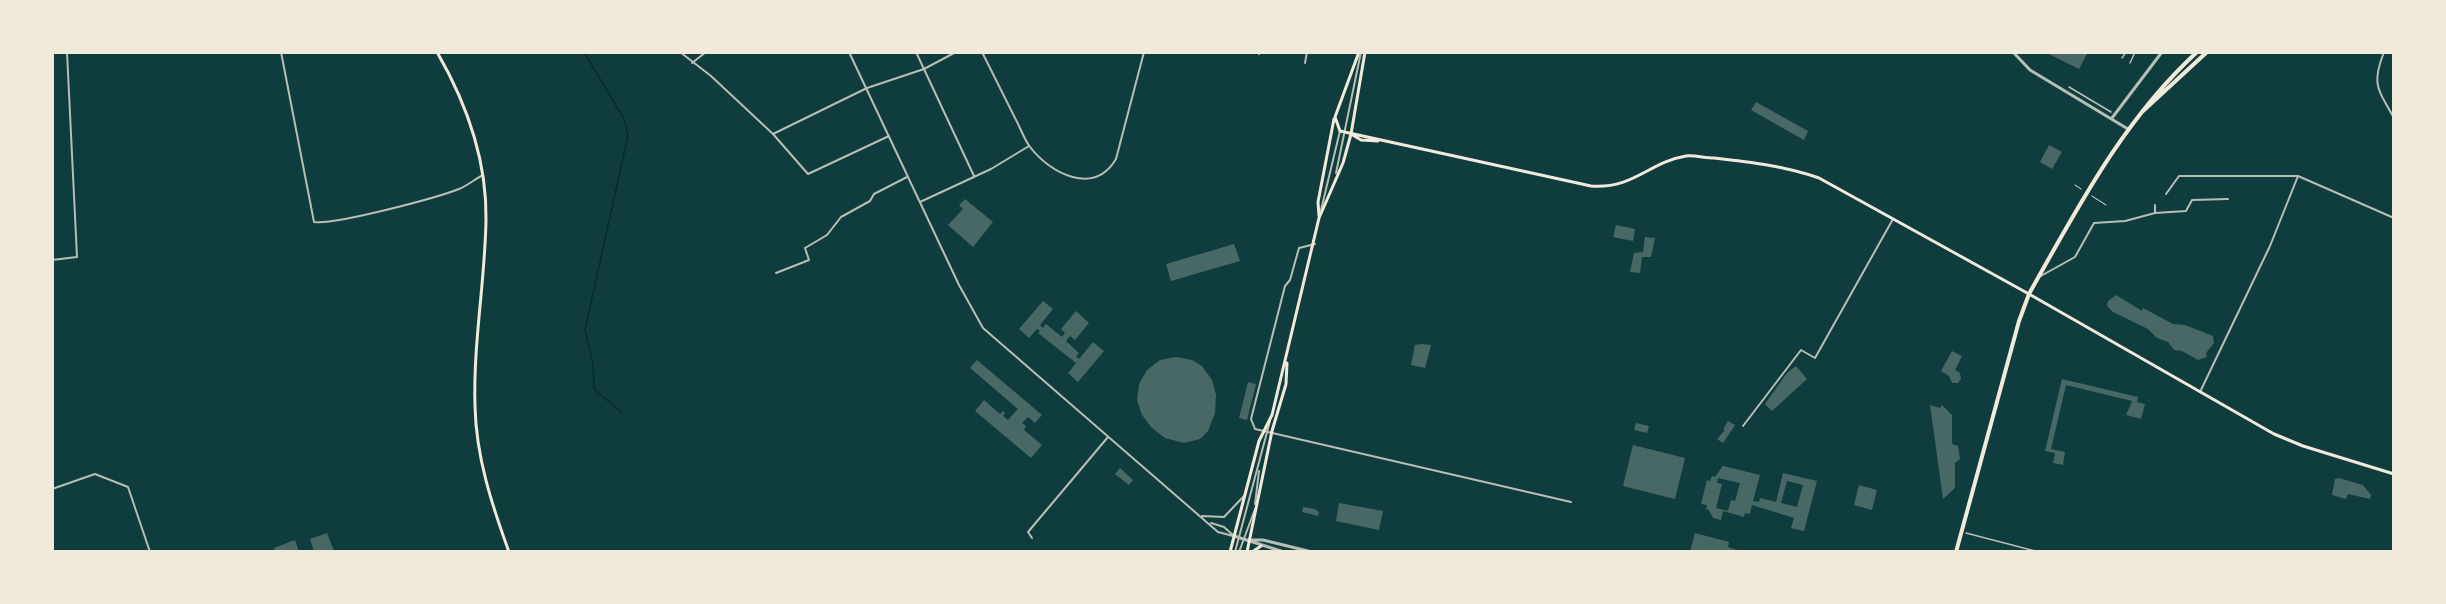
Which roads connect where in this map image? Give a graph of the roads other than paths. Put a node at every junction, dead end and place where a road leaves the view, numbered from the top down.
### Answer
1 (67, 52) edge
2 (281, 52) edge
3 (437, 52) edge
4 (680, 52) edge
5 (706, 52) edge
6 (849, 52) edge
7 (916, 52) edge
8 (956, 52) edge
9 (982, 52) edge
10 (1144, 52) edge
11 (1307, 52) edge
12 (1362, 52) edge
13 (2013, 52) edge
14 (2126, 52) edge
15 (2135, 52) edge
16 (2162, 52) edge
17 (2197, 52) edge
18 (2207, 52) edge
19 (2384, 52) edge
20 (2122, 58) dead end
21 (692, 63) junction
22 (1305, 63) dead end
23 (2130, 63) dead end
24 (924, 69) junction
25 (2069, 87) dead end
26 (867, 88) junction
27 (2111, 112) dead end
28 (1335, 117) junction
29 (2136, 117) junction
30 (2112, 118) junction
31 (2394, 118) edge
32 (2128, 129) junction
33 (1340, 131) junction
34 (1345, 132) junction
35 (773, 134) junction
36 (1351, 134) junction
37 (889, 135) junction
38 (1029, 146) junction
39 (1336, 173) junction
40 (483, 175) junction
41 (974, 176) junction
42 (2298, 176) junction
43 (907, 177) junction
44 (2166, 194) dead end
45 (2228, 199) dead end
46 (920, 202) junction
47 (2155, 205) dead end
48 (2155, 213) junction
49 (1319, 218) junction
50 (2394, 218) edge
51 (1893, 219) junction
52 (1315, 244) junction
53 (52, 260) edge
54 (776, 273) dead end
55 (2039, 277) junction
56 (2030, 294) junction
57 (1287, 355) junction
58 (2200, 392) junction
59 (1743, 426) dead end
60 (1268, 430) junction
61 (1109, 436) junction
62 (1260, 462) junction
63 (2394, 474) edge
64 (52, 489) edge
65 (1246, 494) junction
66 (1571, 502) dead end
67 (1255, 508) junction
68 (1200, 516) junction
69 (1208, 522) junction
70 (1966, 533) dead end
71 (1234, 536) junction
72 (1032, 538) dead end
73 (1242, 538) junction
74 (1248, 540) junction
75 (1261, 546) junction
76 (150, 552) edge
77 (509, 552) edge
78 (1230, 552) edge
79 (1235, 552) edge
80 (1239, 552) edge
81 (1247, 552) edge
82 (1252, 552) edge
83 (1284, 552) edge
84 (1312, 552) edge
85 (1956, 552) edge
86 (2039, 552) edge

1 - 53 street
2 - 40 street
3 - 40 main road
4 - 21 street
5 - 21 street
6 - 26 street
7 - 24 street
8 - 24 street
9 - 38 street
10 - 38 street
11 - 22 street
12 - 28 main road
12 - 34 street
12 - 36 main road
13 - 30 street
14 - 20 street
15 - 23 street
16 - 30 street
17 - 29 main road
18 - 29 main road
19 - 31 street
21 - 35 street
24 - 26 street
24 - 41 street
25 - 27 street
26 - 35 street
26 - 37 street
28 - 33 main road
28 - 49 main road
29 - 32 main road
30 - 32 street
32 - 55 main road
33 - 34 main road
33 - 49 street
34 - 36 main road
34 - 39 street
35 - 37 street
36 - 39 main road
36 - 51 main road
37 - 43 street
38 - 41 street
39 - 49 main road
40 - 77 main road
41 - 46 street
42 - 44 street
42 - 50 street
42 - 58 street
43 - 46 street
43 - 54 street
45 - 48 street
46 - 61 street
47 - 48 street
48 - 55 street
49 - 52 main road
51 - 56 main road
51 - 59 street
52 - 57 main road
52 - 60 street
55 - 56 main road
56 - 58 main road
56 - 85 main road
57 - 60 main road
57 - 60 main road
58 - 63 main road
60 - 62 street
60 - 65 main road
60 - 66 street
60 - 67 main road
61 - 68 street
61 - 72 street
62 - 67 street
62 - 73 street
64 - 76 street
65 - 68 street
65 - 71 main road
67 - 73 street
67 - 74 main road
68 - 69 street
69 - 71 street
69 - 71 street
70 - 86 street
71 - 73 street
71 - 78 main road
73 - 74 street
73 - 79 street
73 - 80 street
74 - 75 street
74 - 81 main road
74 - 84 street
75 - 82 main road
75 - 83 street

